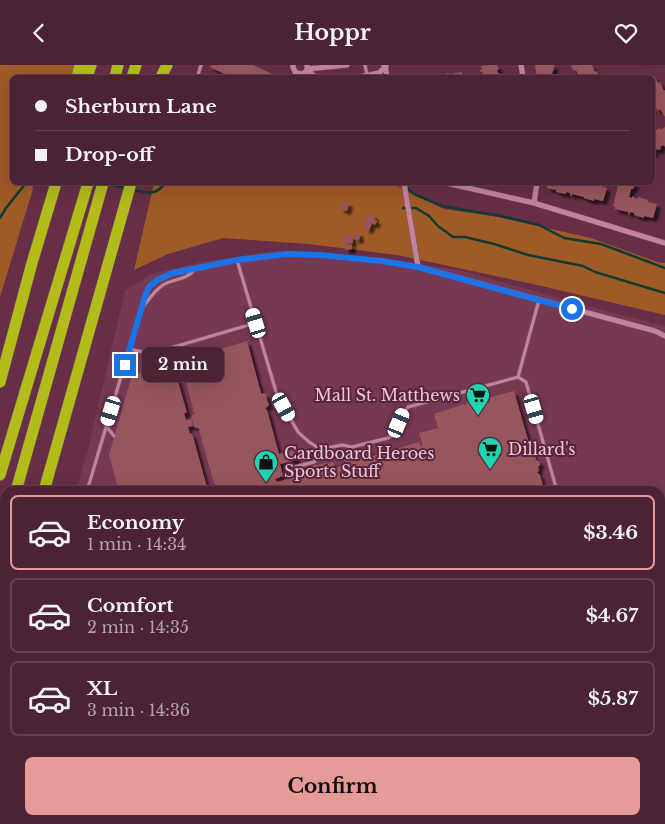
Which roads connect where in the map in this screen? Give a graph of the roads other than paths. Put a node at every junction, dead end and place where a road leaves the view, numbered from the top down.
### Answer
1 (293, 65) edge
2 (347, 65) edge
3 (386, 65) edge
4 (326, 66) edge
5 (308, 67) edge
6 (371, 75) edge
7 (56, 185) edge
8 (102, 185) edge
9 (129, 185) edge
10 (404, 185) edge
11 (455, 185) edge
12 (537, 185) edge
13 (86, 188) edge
14 (534, 203) junction
15 (665, 243) edge
16 (237, 260) junction
17 (418, 267) junction
18 (195, 268) junction
19 (539, 299) junction
20 (142, 308) junction
21 (256, 323) junction
22 (665, 336) edge
23 (130, 349) junction
24 (160, 351) junction
25 (163, 367) dead end
26 (518, 377) junction
27 (0, 382) edge
28 (107, 426) junction
29 (114, 437) dead end
30 (326, 448) junction
31 (287, 469) dead end
32 (0, 475) edge
33 (17, 486) edge
34 (45, 486) edge
35 (89, 486) edge
36 (556, 486) edge

1 - 5 street
2 - 4 street
3 - 6 street
4 - 5 street
7 - 27 highway
8 - 33 highway
9 - 34 highway
10 - 17 street
11 - 14 street
12 - 14 street
13 - 32 highway
14 - 15 street
16 - 17 lane
16 - 18 lane
16 - 21 lane
17 - 19 street
18 - 20 lane
18 - 20 lane
19 - 22 street
19 - 26 lane
20 - 23 lane
21 - 24 lane
21 - 30 lane
23 - 24 lane
23 - 28 lane
24 - 25 lane
26 - 30 lane
26 - 36 lane
28 - 29 lane
28 - 35 lane
30 - 31 lane

